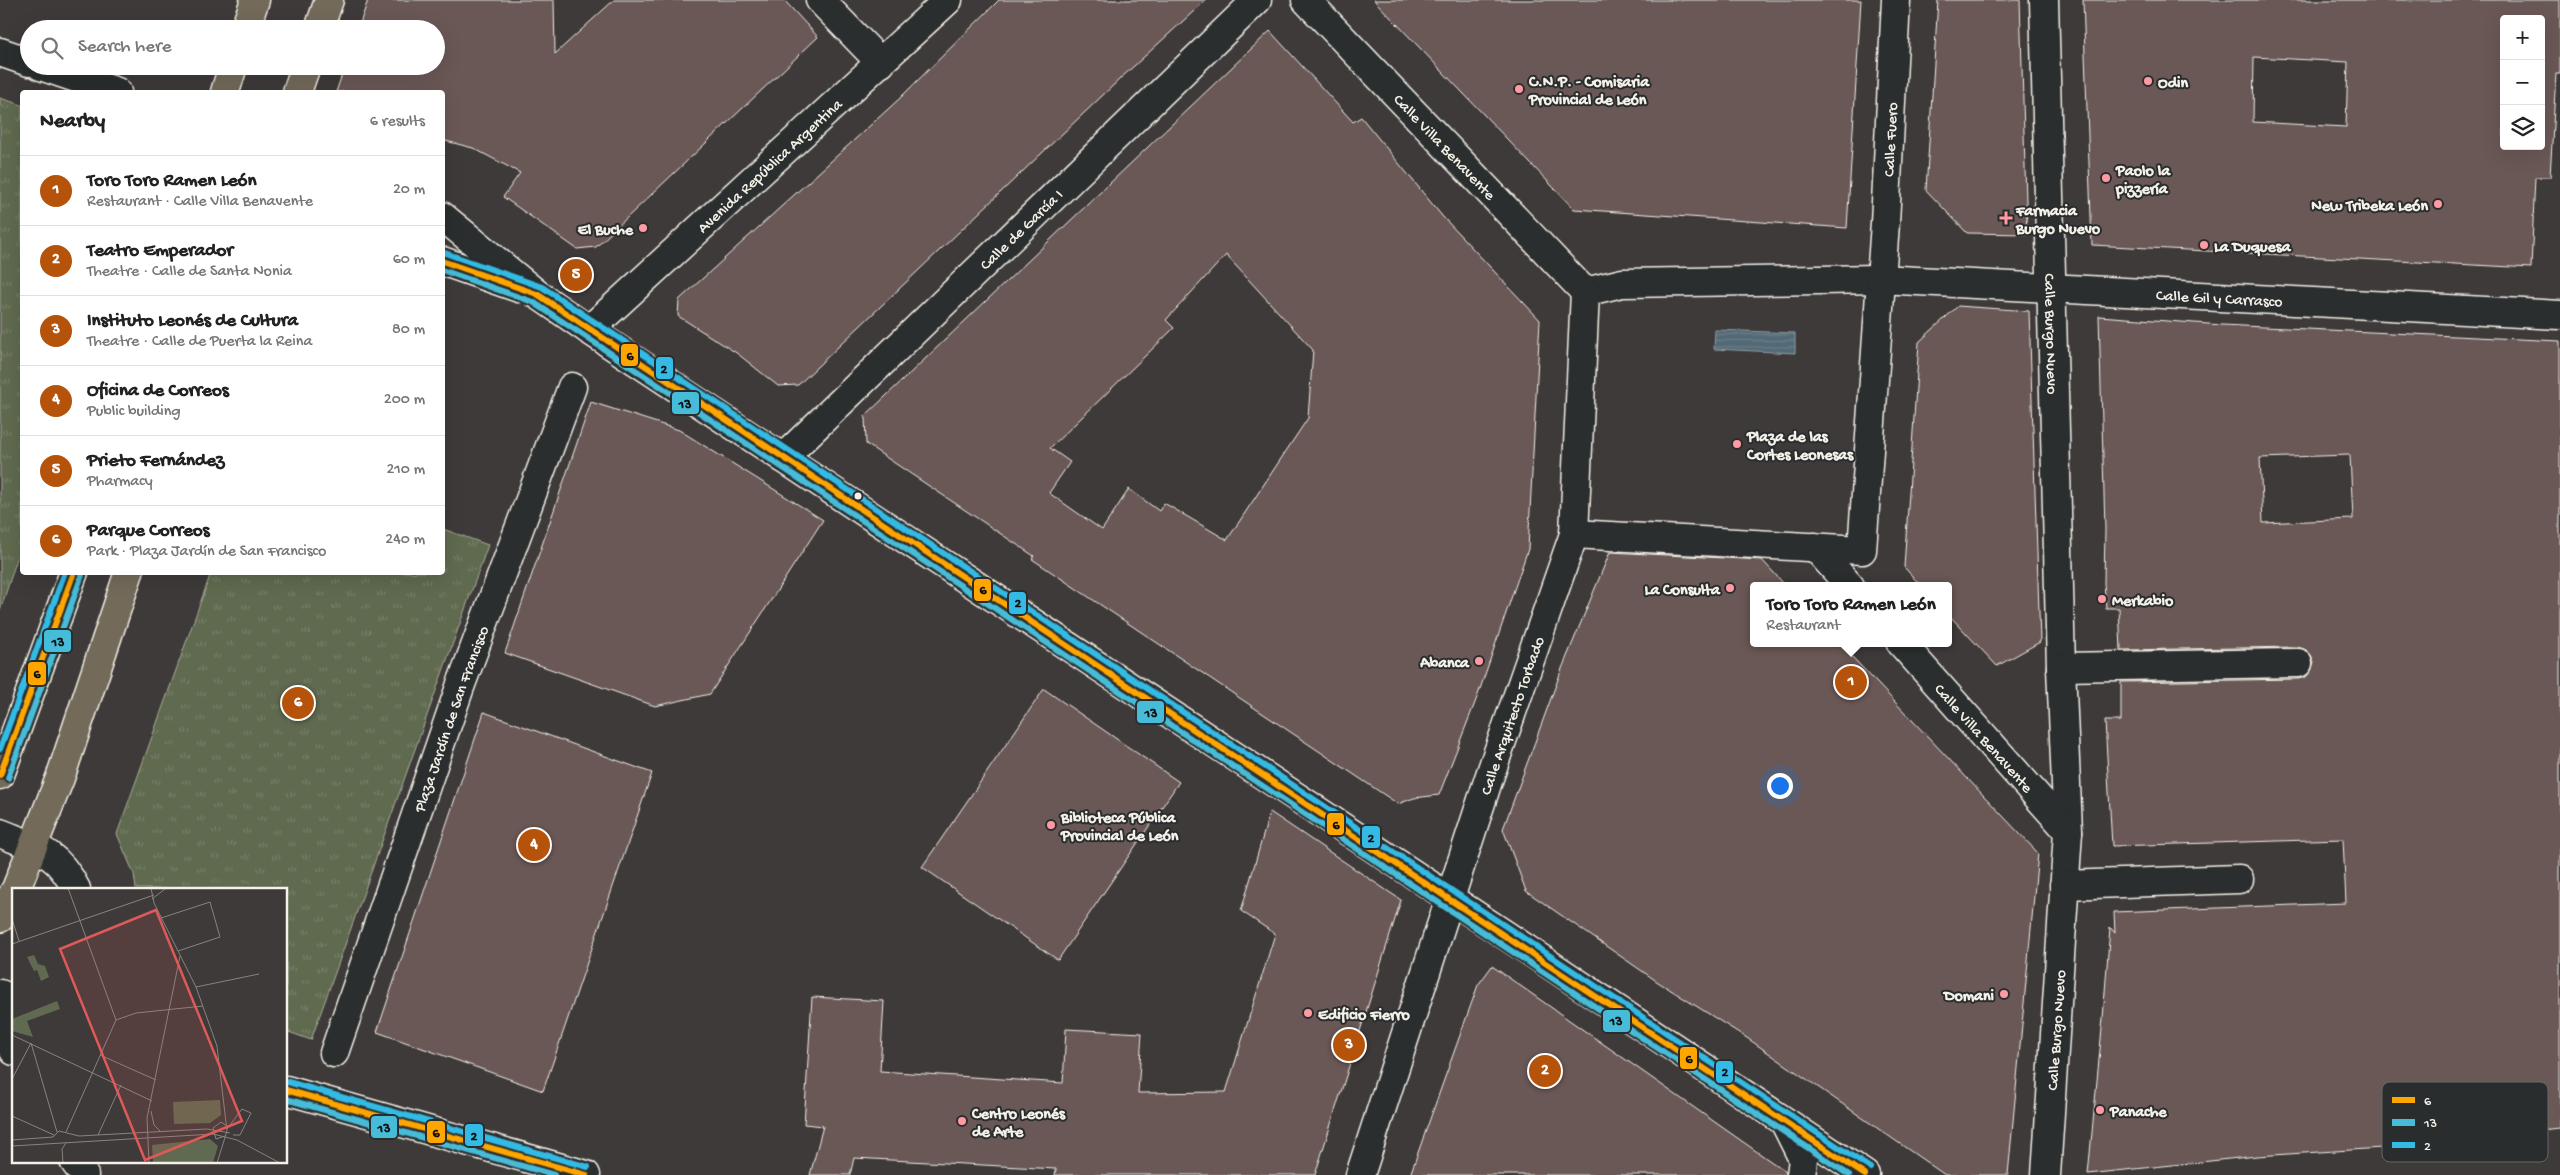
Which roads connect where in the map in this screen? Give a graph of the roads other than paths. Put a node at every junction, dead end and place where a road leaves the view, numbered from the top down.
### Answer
1 (255, 0) edge
2 (329, 0) edge
3 (820, 0) edge
4 (948, 0) edge
5 (1257, 0) edge
6 (1306, 0) edge
7 (1896, 0) edge
8 (2044, 0) edge
9 (248, 20) edge
10 (322, 20) edge
11 (0, 52) edge
12 (20, 59) edge
13 (881, 63) junction
14 (67, 75) edge
15 (231, 75) edge
16 (303, 75) edge
17 (111, 90) edge
18 (227, 90) edge
19 (298, 90) edge
20 (445, 218) edge
21 (445, 262) edge
22 (1880, 279) junction
23 (2052, 289) junction
24 (1585, 292) junction
25 (537, 294) junction
26 (2560, 315) edge
27 (589, 330) junction
28 (572, 387) dead end
29 (783, 458) junction
30 (1574, 534) junction
31 (1815, 547) junction
32 (73, 575) edge
33 (128, 575) edge
34 (1846, 582) edge
35 (1905, 647) edge
36 (2298, 663) dead end
37 (2062, 667) junction
38 (0, 775) edge
39 (2068, 831) junction
40 (0, 833) edge
41 (34, 846) junction
42 (2238, 879) dead end
43 (2064, 885) junction
44 (16, 888) edge
45 (76, 888) edge
46 (12, 896) edge
47 (1450, 898) junction
48 (0, 918) edge
49 (8, 1003) edge
50 (12, 1035) edge
51 (334, 1053) dead end
52 (288, 1090) edge
53 (1785, 1123) junction
54 (75, 1162) edge
55 (84, 1175) edge
56 (586, 1175) edge
57 (1360, 1175) edge
58 (1801, 1175) edge
59 (1865, 1175) edge
60 (2046, 1175) edge

1 - 9 main road
2 - 10 main road
3 - 13 street
4 - 13 street, Avenida República Argentina
5 - 29 street, Calle de García I
6 - 24 street, Calle Villa Benavente
7 - 22 street, Calle Fuero
8 - 23 street, Calle Burgo Nuevo
11 - 12 street
13 - 27 street, Avenida República Argentina
14 - 17 street
15 - 18 main road
16 - 19 main road
20 - 25 street
21 - 25 street
22 - 23 street, Calle Gil y Carrasco
22 - 24 street
22 - 31 street
23 - 26 street, Calle Gil y Carrasco
23 - 37 street, Calle Burgo Nuevo
24 - 30 street
25 - 27 street
27 - 29 street
28 - 51 street, Plaza Jardín de San Francisco
29 - 47 street
30 - 31 street
30 - 47 street, Calle Arquitecto Torbado
31 - 34 street
32 - 38 main road
33 - 41 main road
35 - 39 street, Calle Villa Benavente
36 - 37 street
37 - 39 street, Calle Burgo Nuevo
39 - 43 street, Calle Burgo Nuevo
40 - 41 street
41 - 44 main road
41 - 45 street
42 - 43 street
43 - 60 street, Calle Burgo Nuevo
46 - 48 main road
47 - 53 street
47 - 57 street, Calle Arquitecto Torbado
49 - 50 street
52 - 56 street
53 - 58 street
53 - 59 street
54 - 55 street

